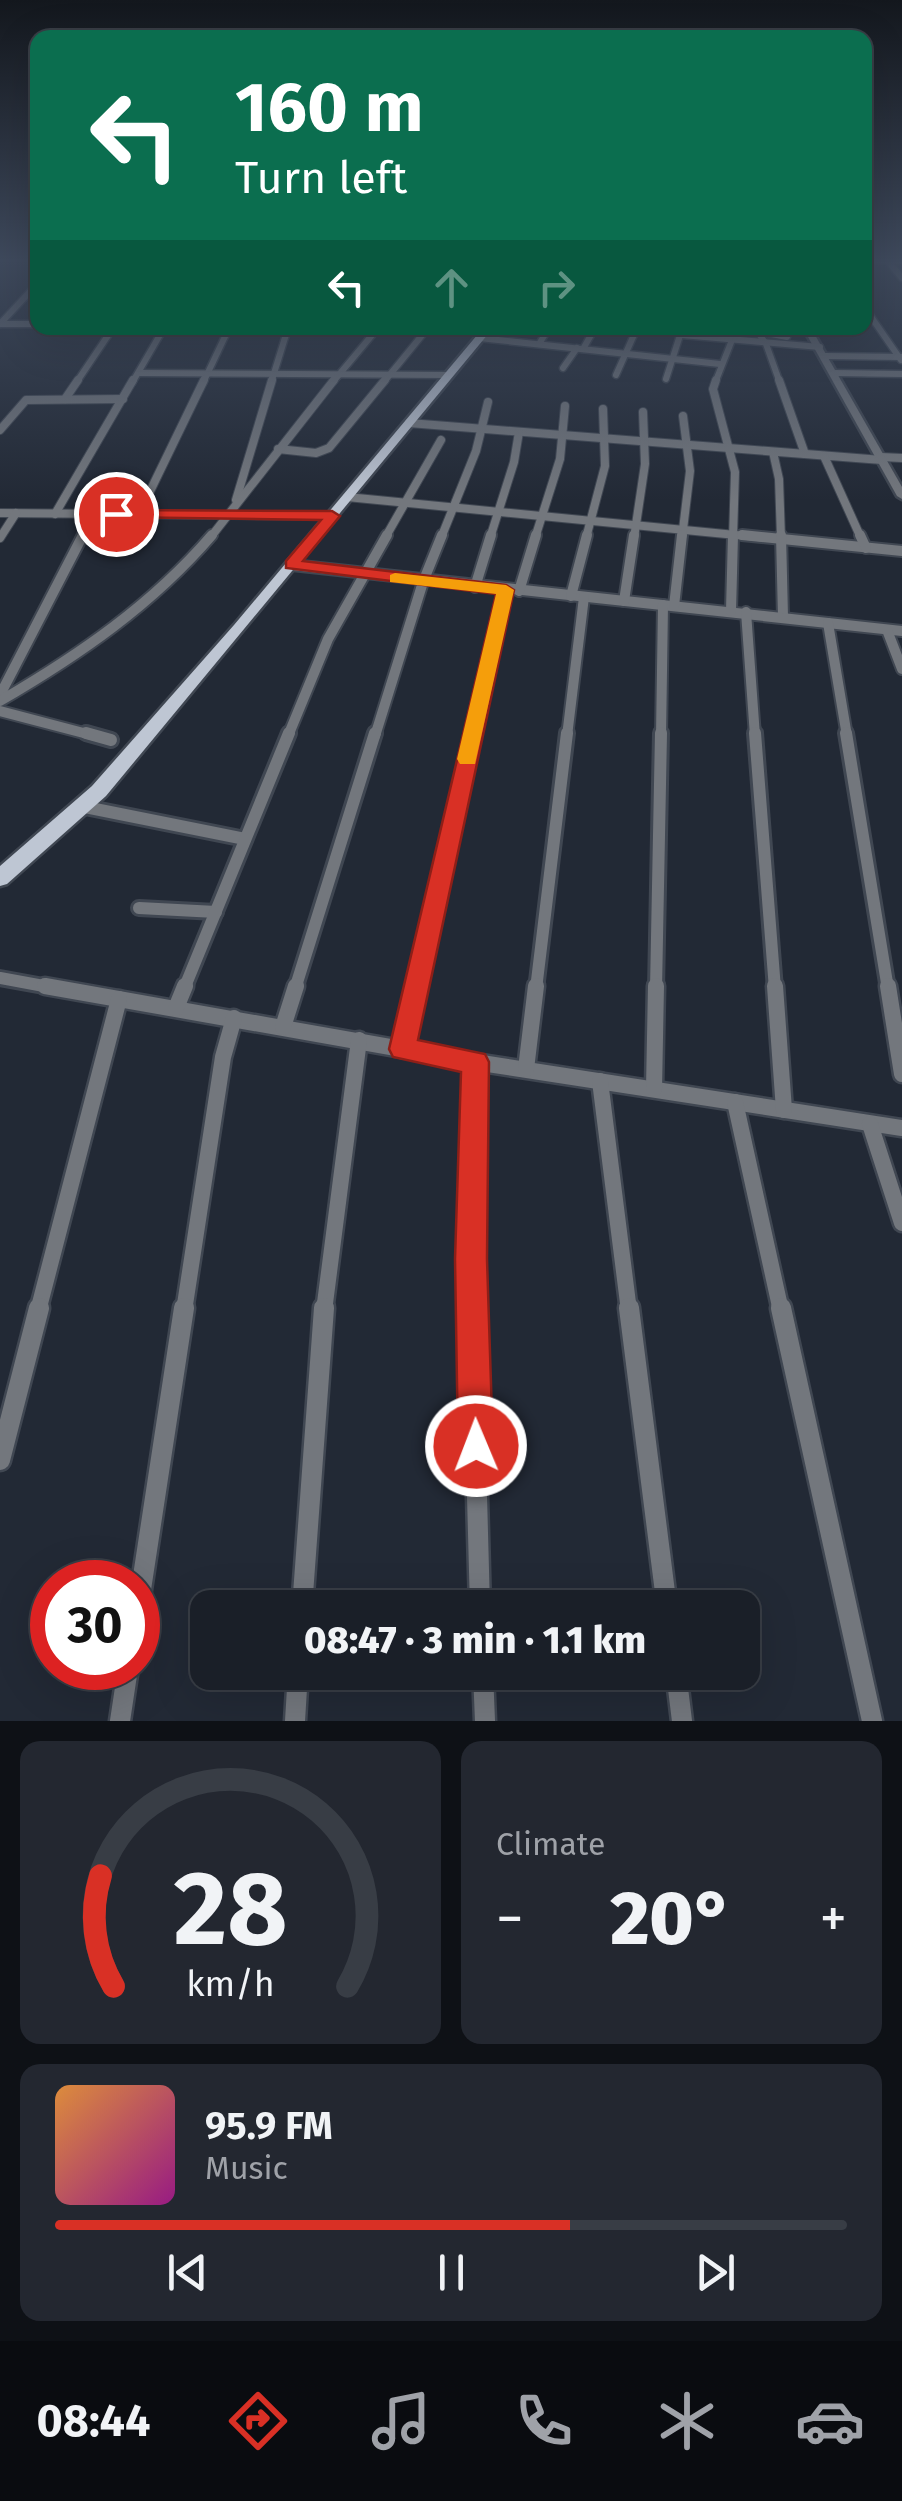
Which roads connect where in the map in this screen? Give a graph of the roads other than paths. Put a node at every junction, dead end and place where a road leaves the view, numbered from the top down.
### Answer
1 (105, 340) edge
2 (157, 340) edge
3 (222, 340) edge
4 (284, 340) edge
5 (367, 340) edge
6 (417, 340) edge
7 (477, 340) edge
8 (523, 340) edge
9 (542, 340) edge
10 (586, 340) edge
11 (632, 340) edge
12 (679, 340) edge
13 (732, 340) edge
14 (735, 340) edge
15 (763, 340) edge
16 (791, 340) edge
17 (815, 340) edge
18 (540, 344) junction
19 (766, 344) junction
20 (580, 348) junction
21 (820, 348) junction
22 (626, 354) junction
23 (672, 359) junction
24 (901, 359) edge
25 (720, 364) junction
26 (563, 368) dead end
27 (205, 372) junction
28 (272, 372) junction
29 (337, 372) junction
30 (388, 372) junction
31 (140, 373) junction
32 (835, 373) junction
33 (902, 374) edge
34 (447, 375) junction
35 (616, 375) dead end
36 (666, 379) dead end
37 (124, 398) junction
38 (65, 399) junction
39 (488, 402) dead end
40 (564, 406) dead end
41 (603, 409) dead end
42 (643, 412) dead end
43 (683, 416) dead end
44 (409, 423) junction
45 (1, 426) edge
46 (482, 429) junction
47 (519, 432) junction
48 (561, 435) junction
49 (603, 438) junction
50 (441, 440) dead end
51 (646, 442) junction
52 (688, 445) junction
53 (727, 448) junction
54 (278, 449) junction
55 (773, 452) junction
56 (805, 454) junction
57 (824, 456) junction
58 (902, 458) edge
59 (881, 459) junction
60 (902, 496) edge
61 (347, 497) junction
62 (404, 504) junction
63 (450, 508) junction
64 (231, 511) junction
65 (497, 512) junction
66 (0, 513) edge
67 (16, 514) junction
68 (55, 514) junction
69 (94, 514) junction
70 (140, 514) junction
71 (332, 516) junction
72 (540, 516) junction
73 (588, 521) junction
74 (636, 526) junction
75 (684, 530) junction
76 (734, 535) junction
77 (0, 538) edge
78 (782, 540) junction
79 (866, 548) junction
80 (902, 552) edge
81 (292, 565) junction
82 (363, 574) junction
83 (423, 582) junction
84 (475, 587) junction
85 (512, 590) junction
86 (577, 597) junction
87 (624, 601) junction
88 (668, 605) junction
89 (730, 611) junction
90 (746, 612) junction
91 (784, 617) junction
92 (828, 622) junction
93 (887, 630) junction
94 (902, 631) edge
95 (902, 669) edge
96 (0, 698) edge
97 (0, 711) edge
98 (111, 740) dead end
99 (80, 806) junction
100 (245, 839) junction
101 (0, 878) edge
102 (139, 908) dead end
103 (216, 912) junction
104 (1, 981) edge
105 (119, 998) junction
106 (176, 1008) junction
107 (234, 1018) junction
108 (284, 1027) junction
109 (360, 1040) junction
110 (402, 1049) junction
111 (475, 1062) junction
112 (526, 1069) junction
113 (902, 1074) edge
114 (600, 1080) junction
115 (654, 1089) junction
116 (735, 1102) junction
117 (784, 1110) junction
118 (870, 1124) junction
119 (902, 1128) edge
120 (902, 1224) edge
121 (0, 1460) edge
122 (146, 1560) edge
123 (303, 1590) edge
124 (480, 1590) edge
125 (665, 1590) edge
126 (125, 1690) edge
127 (297, 1690) edge
128 (483, 1690) edge
129 (678, 1690) edge
130 (120, 1721) edge
131 (295, 1721) edge
132 (485, 1721) edge
133 (682, 1721) edge
134 (872, 1721) edge

1 - 38 street
2 - 31 street
3 - 27 street
4 - 28 street
5 - 29 street
6 - 30 street
7 - 34 main road
8 - 18 street
9 - 18 street
10 - 20 street
11 - 22 street
12 - 23 street
13 - 25 street
14 - 19 street
15 - 19 street
16 - 21 street
17 - 21 street
18 - 20 street
19 - 21 street
19 - 56 street
20 - 22 street
20 - 26 street
21 - 24 street
21 - 32 street
22 - 23 street
22 - 35 street
23 - 25 street
23 - 36 street
25 - 53 street
27 - 28 street
27 - 31 street
27 - 70 street
28 - 29 street
28 - 64 street
29 - 30 street
29 - 54 street
30 - 34 street
30 - 54 street
31 - 37 street
32 - 33 street
32 - 59 street
34 - 44 main road
37 - 38 street
37 - 68 street
38 - 45 street
39 - 46 street
40 - 48 street
41 - 49 street
42 - 51 street
43 - 52 street
44 - 46 street
44 - 61 main road
46 - 47 street
46 - 63 street
47 - 48 street
47 - 65 street
48 - 49 street
48 - 72 street
49 - 51 street
49 - 73 street
50 - 62 street
51 - 52 street
51 - 74 street
52 - 53 street
52 - 75 street
53 - 55 street
53 - 76 street
54 - 64 street
55 - 56 street
55 - 78 street
56 - 57 street
57 - 59 street
57 - 79 street
58 - 59 street
59 - 60 street
61 - 62 street
61 - 71 main road
62 - 63 street
62 - 82 street
63 - 65 street
63 - 83 street
64 - 70 street
64 - 71 street
64 - 96 street
65 - 72 street
65 - 84 street
66 - 67 street
67 - 68 street
67 - 77 street
68 - 69 street
69 - 70 street
69 - 96 street
71 - 81 main road
72 - 73 street
72 - 85 street
73 - 74 street
73 - 86 street
74 - 75 street
74 - 87 street
75 - 76 street
75 - 88 street
76 - 78 street
76 - 89 street
78 - 79 street
78 - 91 street
79 - 80 street
81 - 82 street
81 - 99 main road
82 - 83 street
82 - 100 street
83 - 84 street
83 - 108 street
84 - 85 street
85 - 86 street
85 - 110 street
86 - 87 street
86 - 112 street
87 - 88 street
88 - 89 street
88 - 115 street
89 - 90 street
90 - 91 street
90 - 117 street
91 - 92 street
92 - 93 street
92 - 113 street
93 - 94 street
93 - 95 street
97 - 98 street
99 - 100 street
99 - 101 main road
100 - 103 street
102 - 103 street
103 - 106 street
104 - 105 street
105 - 106 street
105 - 121 street
106 - 107 street
107 - 108 street
107 - 122 street
108 - 109 street
109 - 110 street
109 - 123 street
110 - 111 street
111 - 112 street
111 - 124 street
112 - 114 street
114 - 115 street
114 - 125 street
115 - 116 street
116 - 117 street
116 - 134 street
117 - 118 street
118 - 119 street
118 - 120 street
126 - 130 street
127 - 131 street
128 - 132 street
129 - 133 street

